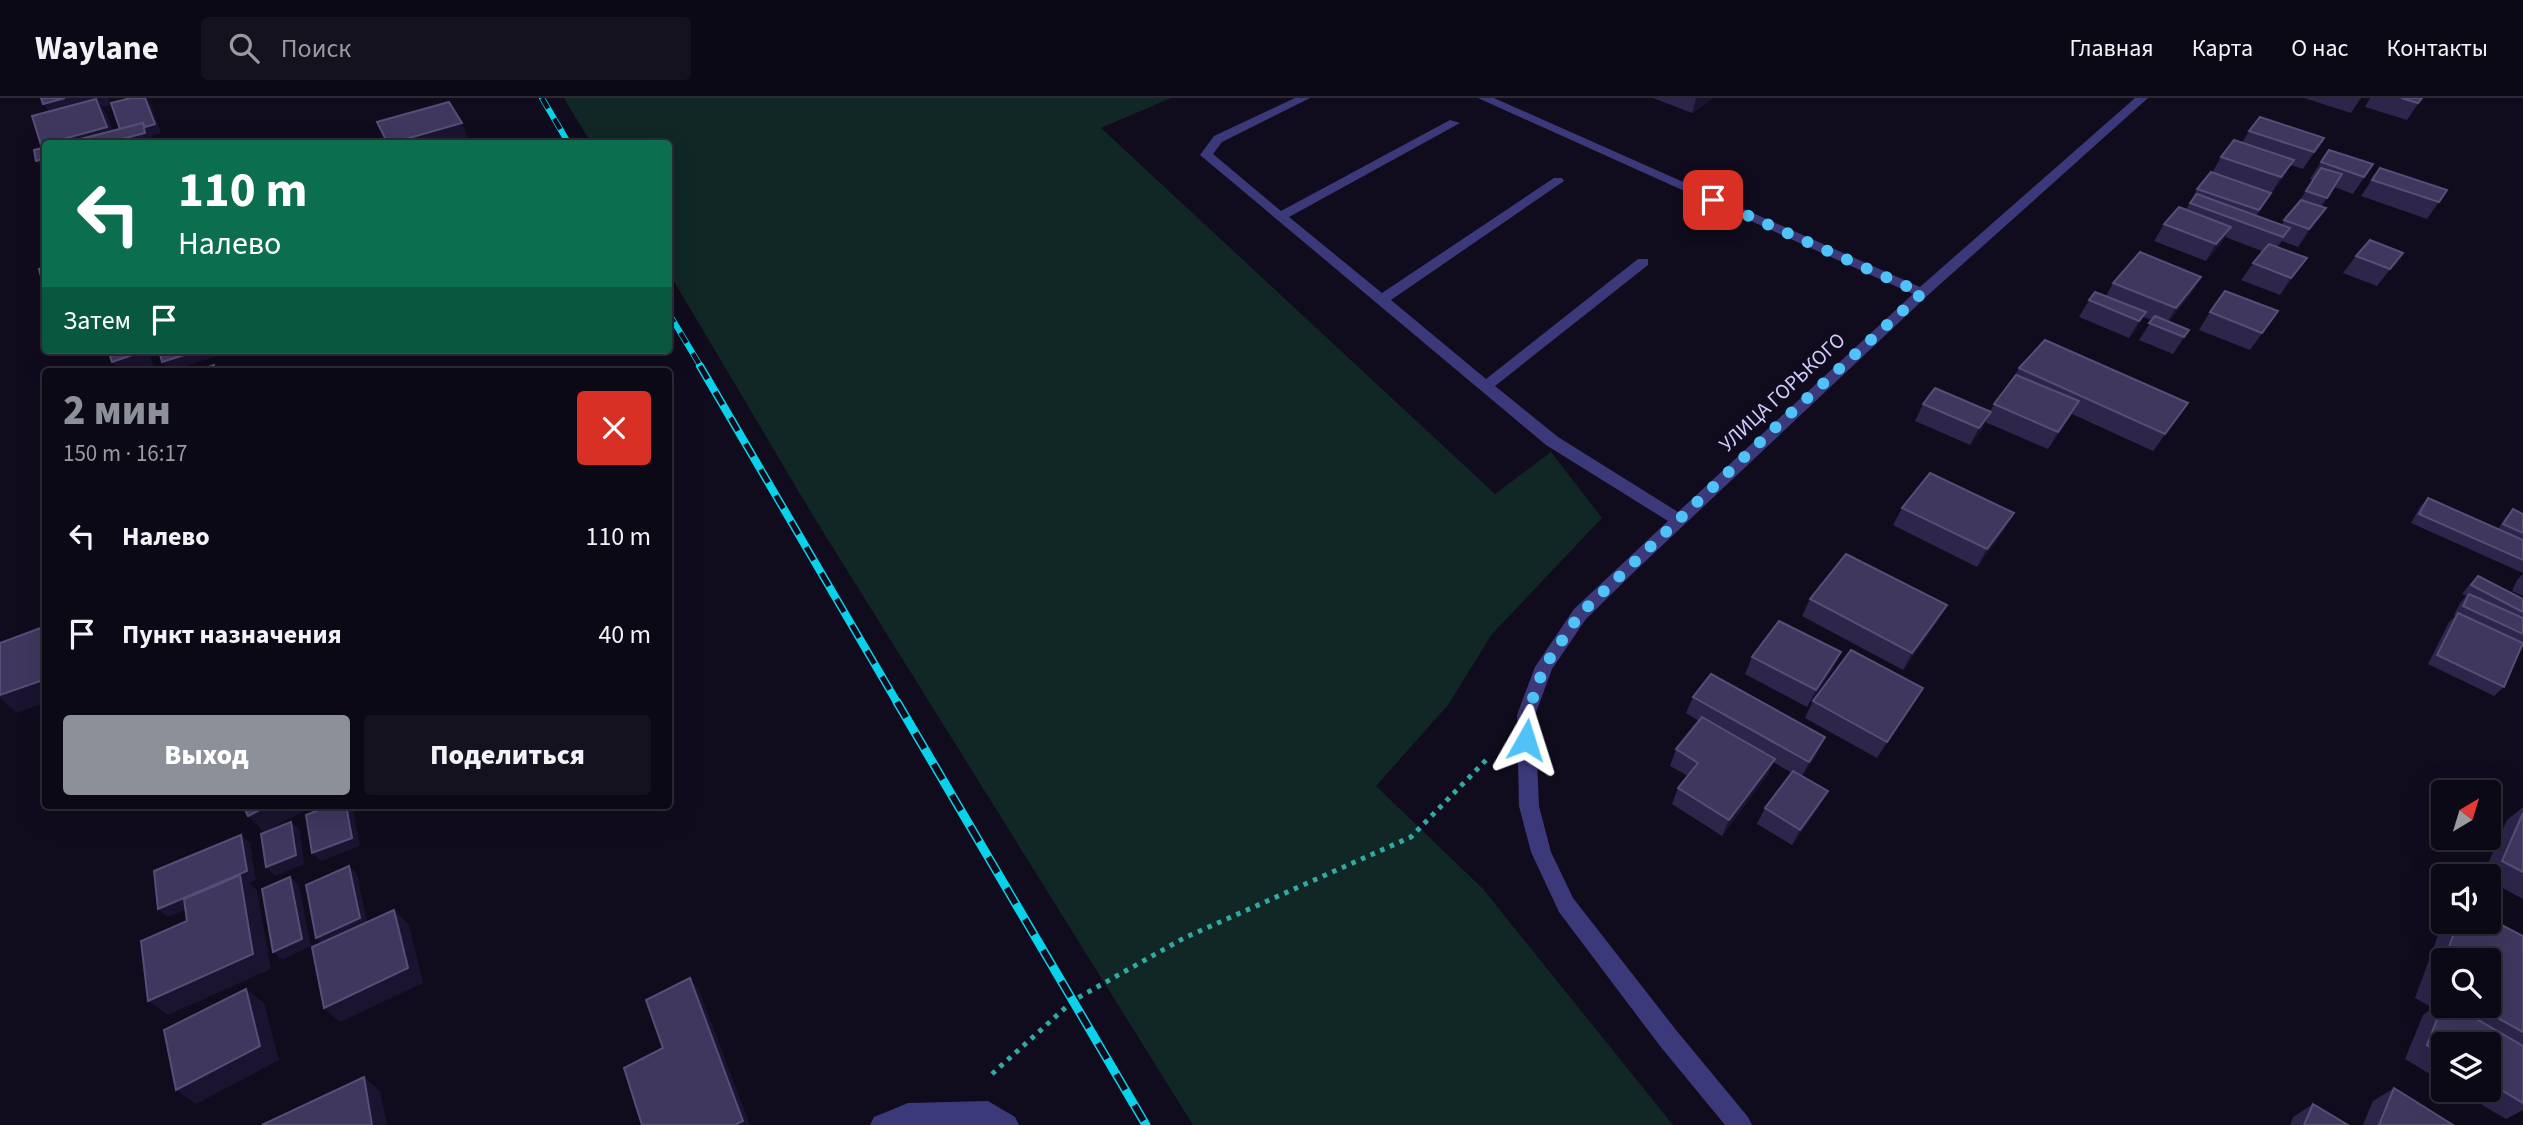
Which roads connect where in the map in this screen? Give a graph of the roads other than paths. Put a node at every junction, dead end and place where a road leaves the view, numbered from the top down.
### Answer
1 (1304, 98) edge
2 (1484, 98) edge
3 (2142, 98) edge
4 (1454, 123) dead end
5 (1558, 181) dead end
6 (1280, 216) junction
7 (1643, 262) dead end
8 (1922, 293) junction
9 (1382, 300) junction
10 (1486, 386) junction
11 (1679, 520) junction
12 (882, 1125) edge
13 (1007, 1125) edge
14 (1740, 1125) edge

1 - 6 street
2 - 8 street
3 - 8 street, УЛИЦА ГОРЬКОГО
4 - 6 street
5 - 9 street
6 - 9 street
7 - 10 street
8 - 11 street, УЛИЦА ГОРЬКОГО
9 - 10 street
10 - 11 street
11 - 14 street, УЛИЦА ГОРЬКОГО
12 - 13 street

